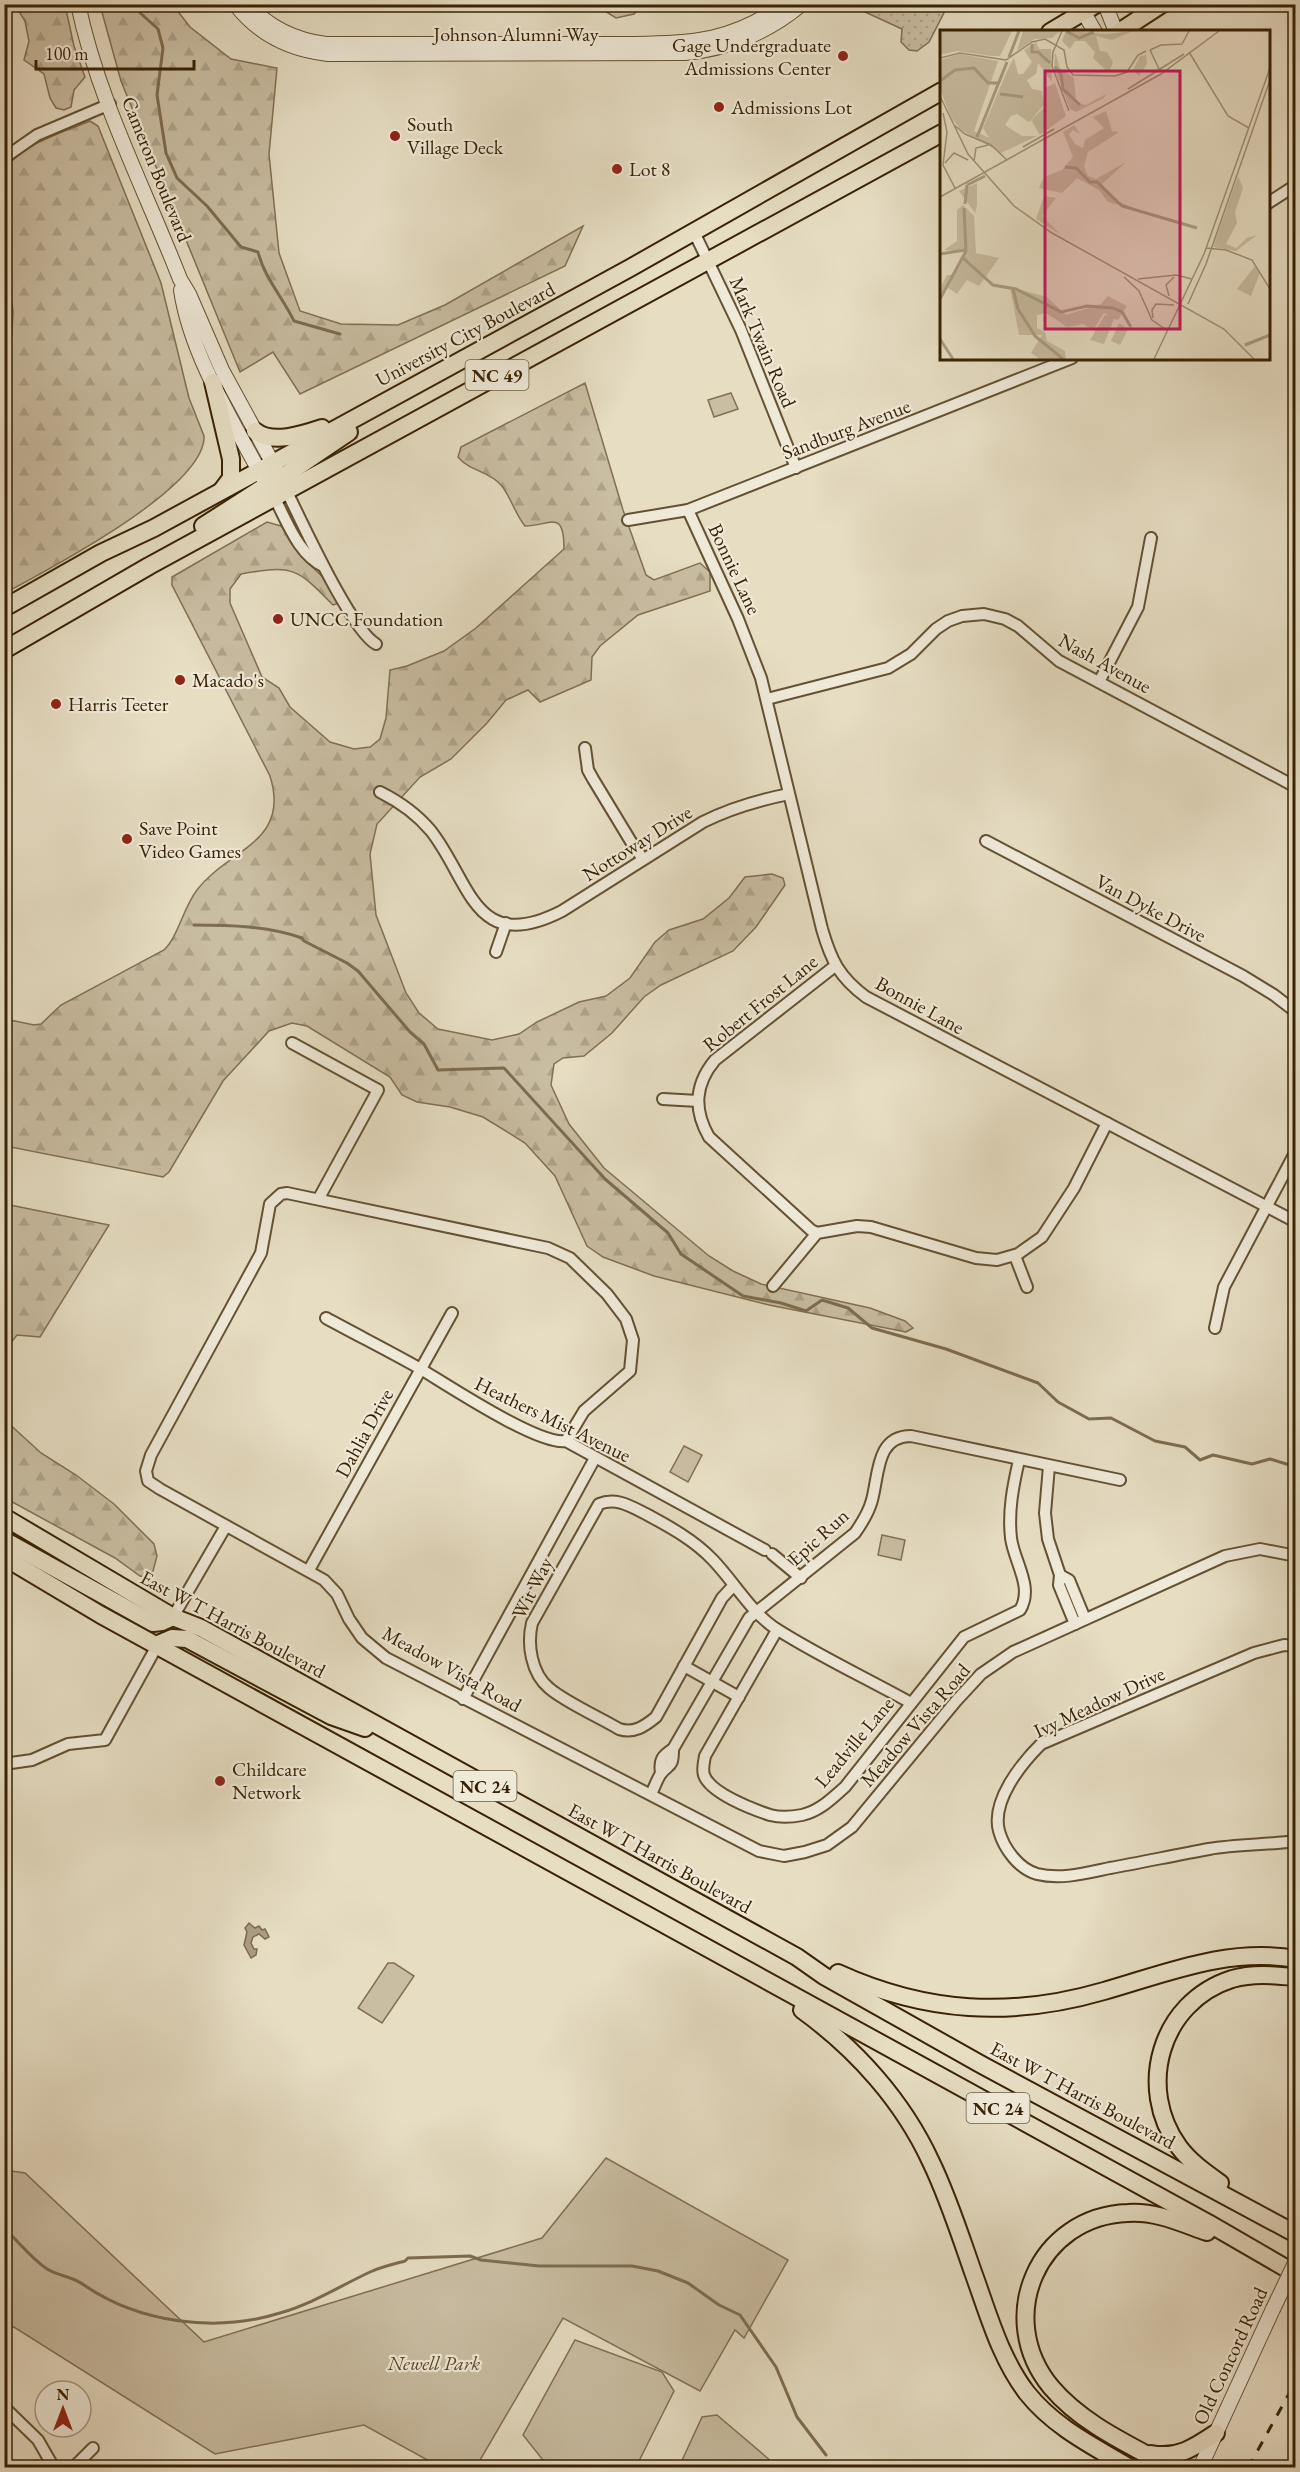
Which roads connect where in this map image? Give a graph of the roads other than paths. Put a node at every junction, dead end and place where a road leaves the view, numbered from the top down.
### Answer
1 (78, 4) edge
2 (235, 4) edge
3 (248, 4) edge
4 (784, 4) edge
5 (802, 4) edge
6 (1105, 4) edge
7 (1162, 4) edge
8 (1086, 7) edge
9 (1053, 30) edge
10 (1094, 30) edge
11 (1116, 30) edge
12 (1120, 30) edge
13 (940, 92) edge
14 (110, 104) junction
15 (940, 134) edge
16 (4, 158) edge
17 (1296, 185) edge
18 (1270, 202) edge
19 (694, 232) junction
20 (707, 260) junction
21 (180, 279) junction
22 (4, 310) edge
23 (4, 327) edge
24 (1067, 360) edge
25 (213, 382) junction
26 (421, 382) junction
27 (366, 412) junction
28 (255, 431) junction
29 (796, 468) junction
30 (273, 481) junction
31 (220, 492) junction
32 (688, 510) junction
33 (628, 520) dead end
34 (1151, 538) dead end
35 (4, 608) edge
36 (376, 644) dead end
37 (4, 650) edge
38 (1099, 682) junction
39 (766, 699) junction
40 (585, 748) dead end
41 (1296, 787) edge
42 (380, 792) dead end
43 (789, 794) junction
44 (986, 842) dead end
45 (643, 859) junction
46 (506, 923) junction
47 (496, 952) dead end
48 (835, 966) junction
49 (1296, 1012) edge
50 (292, 1043) dead end
51 (663, 1099) dead end
52 (698, 1101) junction
53 (1107, 1123) junction
54 (1296, 1151) edge
55 (319, 1198) junction
56 (1266, 1206) junction
57 (1296, 1222) edge
58 (818, 1233) junction
59 (1015, 1256) junction
60 (773, 1286) dead end
61 (1026, 1287) dead end
62 (452, 1313) dead end
63 (326, 1318) dead end
64 (1215, 1328) dead end
65 (420, 1369) junction
66 (566, 1441) junction
67 (595, 1458) junction
68 (1019, 1460) junction
69 (1049, 1467) junction
70 (1120, 1480) dead end
71 (4, 1518) edge
72 (226, 1526) junction
73 (4, 1540) edge
74 (1296, 1556) edge
75 (4, 1557) edge
76 (309, 1570) junction
77 (801, 1578) junction
78 (734, 1585) junction
79 (757, 1611) junction
80 (173, 1617) junction
81 (1080, 1622) junction
82 (777, 1630) junction
83 (158, 1644) junction
84 (1296, 1646) edge
85 (684, 1666) junction
86 (712, 1682) junction
87 (739, 1697) junction
88 (463, 1699) junction
89 (911, 1702) junction
90 (406, 1742) junction
91 (4, 1764) edge
92 (651, 1794) junction
93 (1296, 1841) edge
94 (797, 1957) junction
95 (1296, 1959) edge
96 (756, 1975) junction
97 (1296, 1977) edge
98 (1271, 2221) junction
99 (1296, 2234) edge
100 (1239, 2243) junction
101 (1296, 2261) edge
102 (1296, 2274) edge
103 (4, 2407) edge
104 (1216, 2433) junction
105 (93, 2448) dead end
106 (1146, 2453) junction
107 (54, 2468) edge
108 (73, 2468) edge
109 (1130, 2468) edge
110 (1172, 2468) edge
111 (1200, 2468) edge

1 - 14 street, Cameron Boulevard
2 - 5 street, Johnson Alumni Way
3 - 4 street, Johnson Alumni Way
6 - 11 street
7 - 12 main road
8 - 9 main road
8 - 10 street
13 - 19 main road, University City Boulevard / NC 49
14 - 16 street
14 - 21 street, Cameron Boulevard
15 - 20 main road, University City Boulevard / NC 49
17 - 18 street
19 - 20 street, Mark Twain Road
19 - 26 main road, University City Boulevard / NC 49
20 - 29 street, Mark Twain Road
20 - 30 main road, University City Boulevard / NC 49
21 - 25 street, Cameron Boulevard
21 - 28 street, Cameron Boulevard
22 - 23 street
24 - 29 street, Sandburg Avenue
25 - 30 street, Cameron Boulevard
25 - 31 main road
26 - 27 main road, University City Boulevard / NC 49
26 - 30 main road
27 - 28 main road
27 - 30 main road, University City Boulevard / NC 49
28 - 30 street, Cameron Boulevard
29 - 32 street, Sandburg Avenue
30 - 31 main road, University City Boulevard / NC 49
30 - 36 street
30 - 37 main road
31 - 35 main road, University City Boulevard / NC 49
32 - 33 street, Sandburg Avenue
32 - 39 street, Bonnie Lane
34 - 38 street
38 - 39 street, Nash Avenue
38 - 41 street, Nash Avenue
39 - 43 street, Bonnie Lane
40 - 45 street
42 - 46 street
43 - 45 street, Nottoway Drive
43 - 48 street, Bonnie Lane
44 - 49 street, Van Dyke Drive
45 - 46 street, Nottoway Drive
46 - 47 street
48 - 52 street, Robert Frost Lane
48 - 53 street, Bonnie Lane
50 - 55 street
51 - 52 street
52 - 58 street, Robert Frost Lane
53 - 56 street, Bonnie Lane
53 - 59 street
54 - 56 street
55 - 66 street, Meadow Vista Road
55 - 72 street, Meadow Vista Road
56 - 57 street, Bonnie Lane
56 - 64 street
58 - 59 street
58 - 60 street
59 - 61 street
62 - 65 street, Dahlia Drive
63 - 65 street, Heathers Mist Avenue
65 - 66 street, Heathers Mist Avenue
65 - 76 street, Dahlia Drive
66 - 67 street, Heathers Mist Avenue
67 - 77 street, Heathers Mist Avenue
67 - 88 street
68 - 69 street, Epic Run
68 - 77 street, Epic Run
68 - 89 street, Leadville Lane
69 - 70 street, Epic Run
69 - 81 street
71 - 80 main road, East W T Harris Boulevard / NC 24
72 - 76 street, Meadow Vista Road
72 - 80 street
73 - 80 main road
74 - 81 street, Meadow Vista Road
75 - 83 main road, NC 24
76 - 88 street, Meadow Vista Road
77 - 79 street, Epic Run
78 - 79 street, Wit Way
78 - 85 street, Wit Way
78 - 85 street, Wit Way
79 - 82 street, Wit Way
79 - 86 street, Epic Run
80 - 90 main road, East W T Harris Boulevard / NC 24
81 - 92 street, Meadow Vista Road
82 - 87 street, Leadville Lane
82 - 89 street, Wit Way
83 - 90 main road
83 - 91 street
83 - 96 main road, NC 24
84 - 93 street, Ivy Meadow Drive
85 - 86 street
86 - 87 street
86 - 92 street, Epic Run
87 - 89 street, Leadville Lane
88 - 92 street, Meadow Vista Road
90 - 94 main road, East W T Harris Boulevard / NC 24
94 - 95 main road
94 - 98 main road, East W T Harris Boulevard / NC 24
96 - 100 main road, NC 24
96 - 109 main road
97 - 98 main road
98 - 99 main road, East W T Harris Boulevard / NC 24
100 - 102 main road, NC 24
100 - 106 main road
101 - 104 street, Old Concord Road, bridge
103 - 107 street
104 - 106 main road
104 - 111 street, Old Concord Road
105 - 108 street
106 - 110 main road

